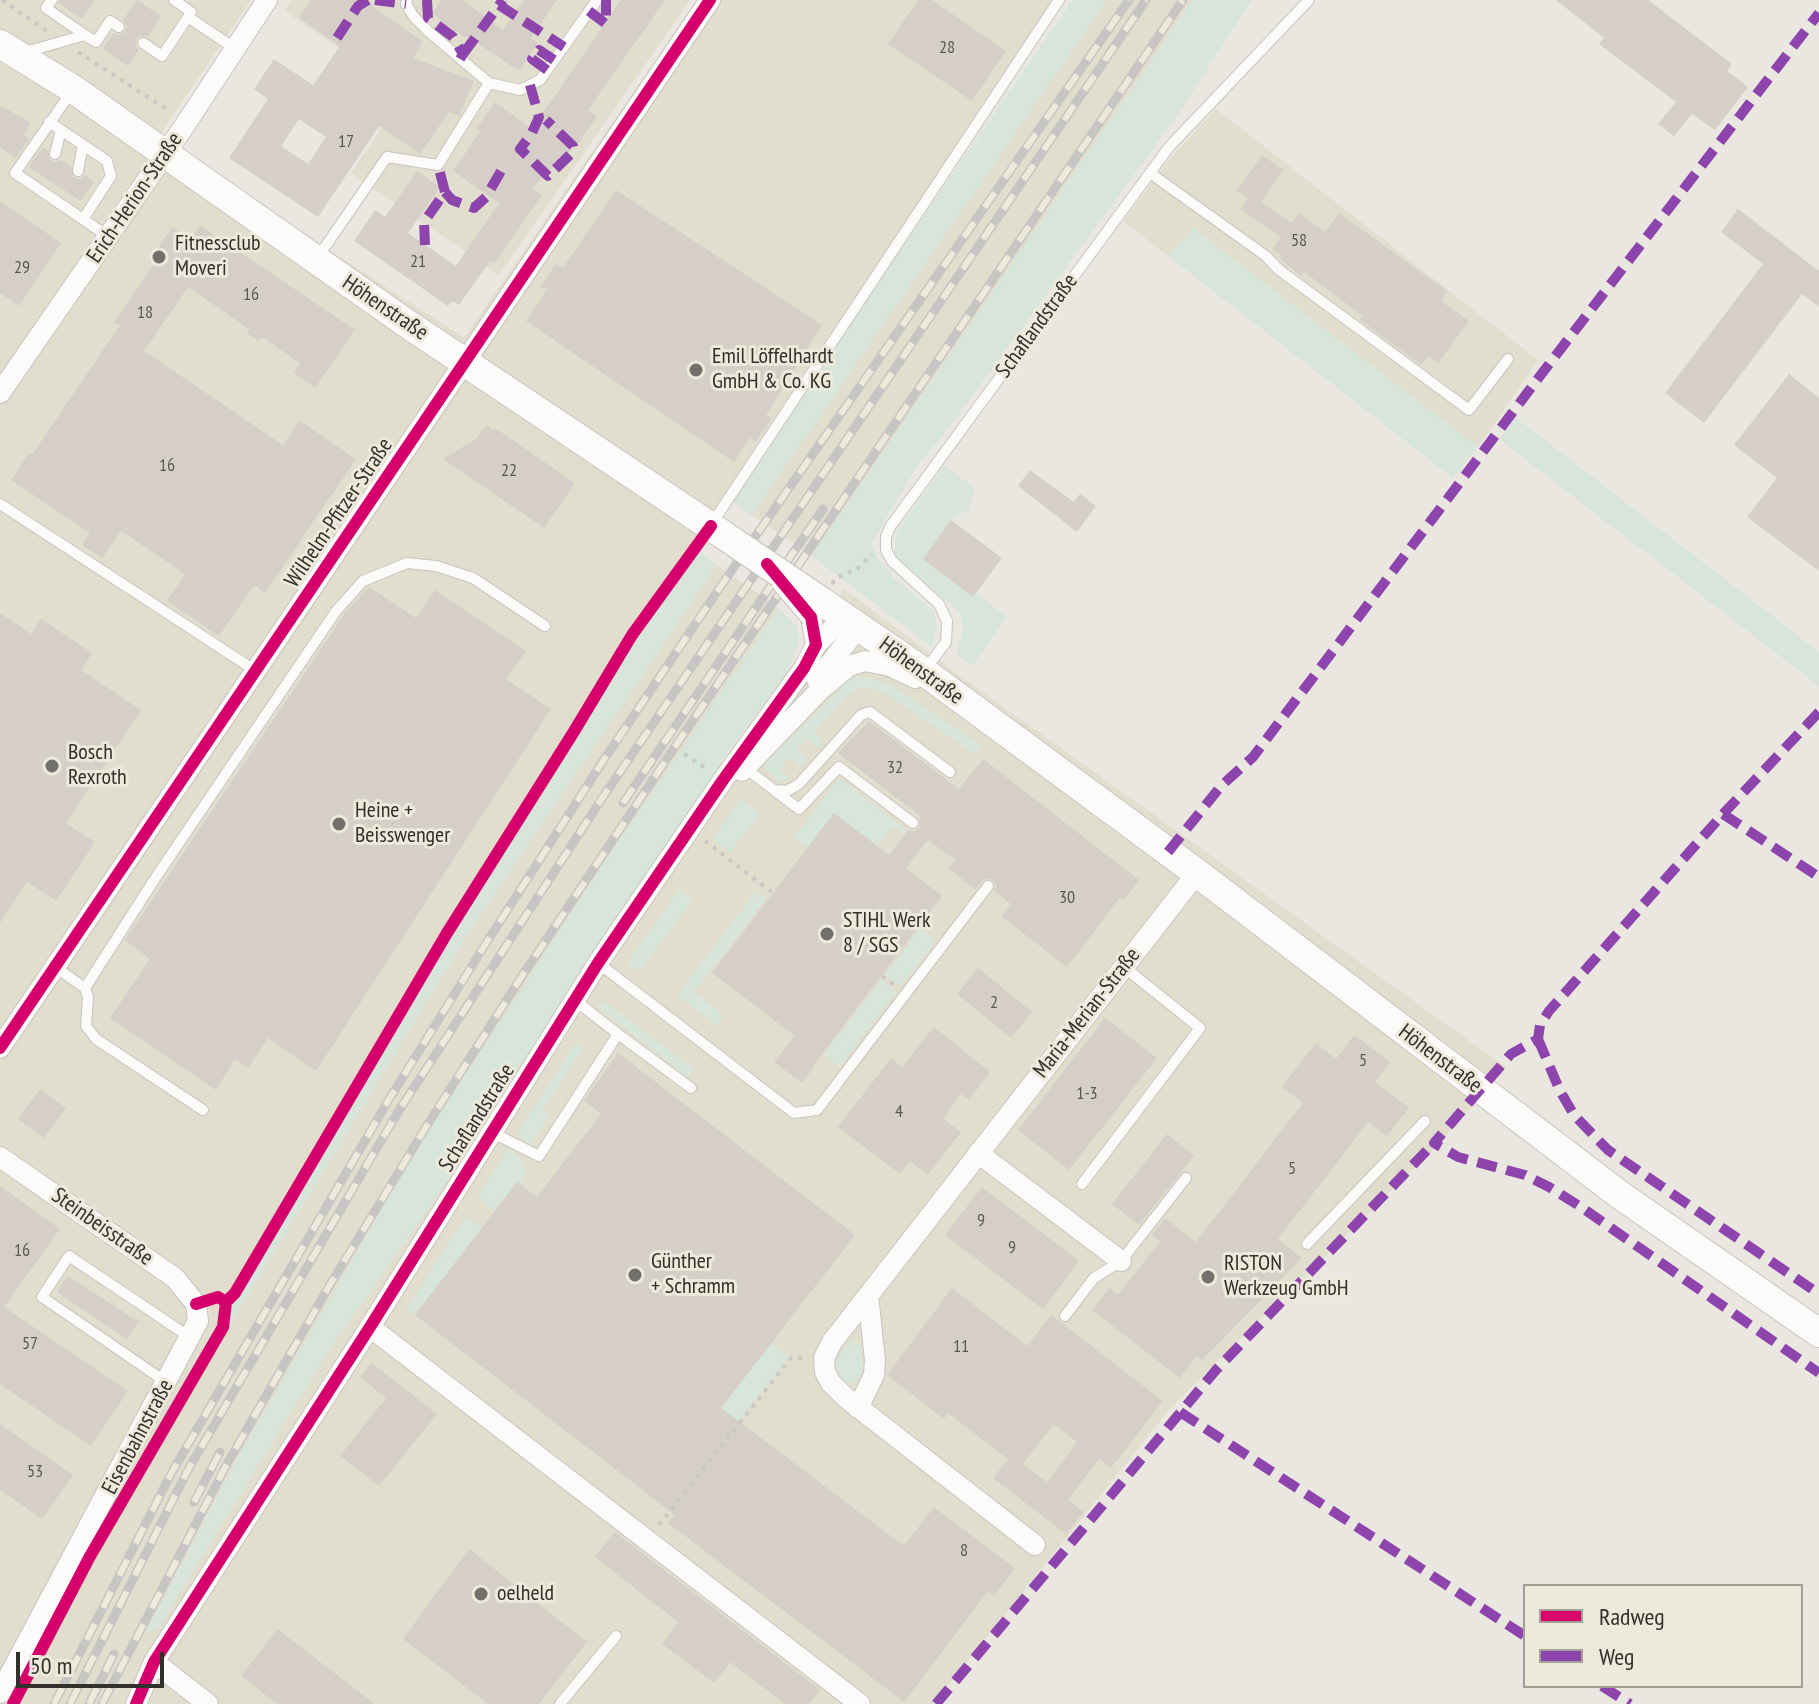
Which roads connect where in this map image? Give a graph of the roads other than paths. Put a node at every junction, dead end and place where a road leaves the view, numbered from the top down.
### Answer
1 (52, 0) edge
2 (174, 0) edge
3 (267, 0) edge
4 (407, 0) edge
5 (597, 0) edge
6 (710, 0) edge
7 (1059, 0) edge
8 (1309, 0) edge
9 (188, 17) junction
10 (119, 27) dead end
11 (85, 35) junction
12 (143, 43) dead end
13 (234, 48) junction
14 (8, 49) edge
15 (489, 83) junction
16 (73, 89) junction
17 (49, 122) junction
18 (61, 130) junction
19 (83, 145) junction
20 (165, 153) junction
21 (55, 154) dead end
22 (78, 171) dead end
23 (1150, 173) junction
24 (49, 181) dead end
25 (45, 194) junction
26 (73, 196) dead end
27 (69, 210) junction
28 (83, 219) junction
29 (109, 237) junction
30 (316, 261) junction
31 (1508, 359) dead end
32 (465, 363) junction
33 (0, 393) edge
34 (0, 504) edge
35 (716, 530) junction
36 (816, 609) junction
37 (844, 617) junction
38 (545, 626) dead end
39 (816, 645) junction
40 (256, 671) junction
41 (923, 671) junction
42 (967, 704) junction
43 (748, 764) junction
44 (950, 772) dead end
45 (774, 790) junction
46 (913, 823) dead end
47 (690, 831) junction
48 (1197, 873) junction
49 (988, 886) dead end
50 (598, 963) junction
51 (55, 967) junction
52 (1124, 967) junction
53 (85, 988) junction
54 (576, 1001) junction
55 (618, 1034) junction
56 (0, 1048) edge
57 (691, 1088) dead end
58 (203, 1110) dead end
59 (1425, 1121) dead end
60 (491, 1132) junction
61 (978, 1153) junction
62 (0, 1157) edge
63 (1186, 1178) dead end
64 (1082, 1184) dead end
65 (1307, 1244) dead end
66 (1121, 1261) junction
67 (868, 1295) junction
68 (196, 1304) joint
69 (1065, 1316) dead end
70 (370, 1327) junction
71 (1819, 1333) edge
72 (191, 1338) junction
73 (167, 1382) junction
74 (858, 1408) junction
75 (1035, 1545) dead end
76 (616, 1636) dead end
77 (154, 1662) junction
78 (0, 1693) edge
79 (136, 1704) edge
80 (208, 1704) edge
81 (560, 1704) edge
82 (860, 1704) edge

1 - 11 lane
2 - 9 lane
3 - 13 street, Erich-Herion-Straße
4 - 15 lane
5 - 15 lane
6 - 32 street, Wilhelm-Pfitzer-Straße
7 - 35 lane
8 - 23 lane, Schaflandstraße
9 - 12 lane
9 - 13 lane
10 - 11 lane
11 - 14 lane
13 - 20 street, Erich-Herion-Straße
14 - 16 main road, Höhenstraße
15 - 30 lane
16 - 17 lane
16 - 20 main road, Höhenstraße
17 - 18 lane
17 - 25 lane
18 - 19 lane
18 - 21 lane
19 - 22 lane
19 - 28 lane
20 - 29 street, Erich-Herion-Straße
20 - 30 main road, Höhenstraße
23 - 31 lane
23 - 41 lane, Schaflandstraße
24 - 25 lane
25 - 27 lane
26 - 27 lane
27 - 28 lane
28 - 29 lane
29 - 33 street, Erich-Herion-Straße
30 - 32 main road, Höhenstraße
32 - 35 main road, Höhenstraße
32 - 40 street, Wilhelm-Pfitzer-Straße
34 - 40 lane
35 - 36 main road, Höhenstraße, bridge
36 - 37 main road, Höhenstraße
36 - 39 street
37 - 39 street, Schaflandstraße
37 - 41 main road, Höhenstraße
37 - 43 street, Schaflandstraße
38 - 53 lane
39 - 47 street, Schaflandstraße
40 - 51 street, Wilhelm-Pfitzer-Straße
41 - 42 main road, Höhenstraße
42 - 43 street, Schaflandstraße
42 - 48 main road, Höhenstraße
43 - 45 lane
43 - 47 street, Schaflandstraße
44 - 45 lane
45 - 46 lane
47 - 50 street, Schaflandstraße
48 - 52 street, Maria-Merian-Straße
48 - 71 main road, Höhenstraße
49 - 50 lane
50 - 54 street, Schaflandstraße
51 - 53 lane
51 - 56 street, Wilhelm-Pfitzer-Straße
52 - 61 street, Maria-Merian-Straße
52 - 64 lane
53 - 58 lane
54 - 55 lane
54 - 60 street, Schaflandstraße
55 - 57 lane
55 - 60 lane
59 - 65 lane
60 - 70 street, Schaflandstraße
61 - 66 street
61 - 67 street, Maria-Merian-Straße
62 - 68 street, Steinbeisstraße
63 - 66 lane
66 - 69 lane
67 - 74 street
67 - 74 street, Maria-Merian-Straße
68 - 72 street, Eisenbahnstraße
70 - 77 street, Schaflandstraße
70 - 82 street
72 - 73 street, Eisenbahnstraße
72 - 73 lane
73 - 78 street, Eisenbahnstraße
74 - 75 street
76 - 81 lane
77 - 79 street, Schaflandstraße
77 - 80 street

